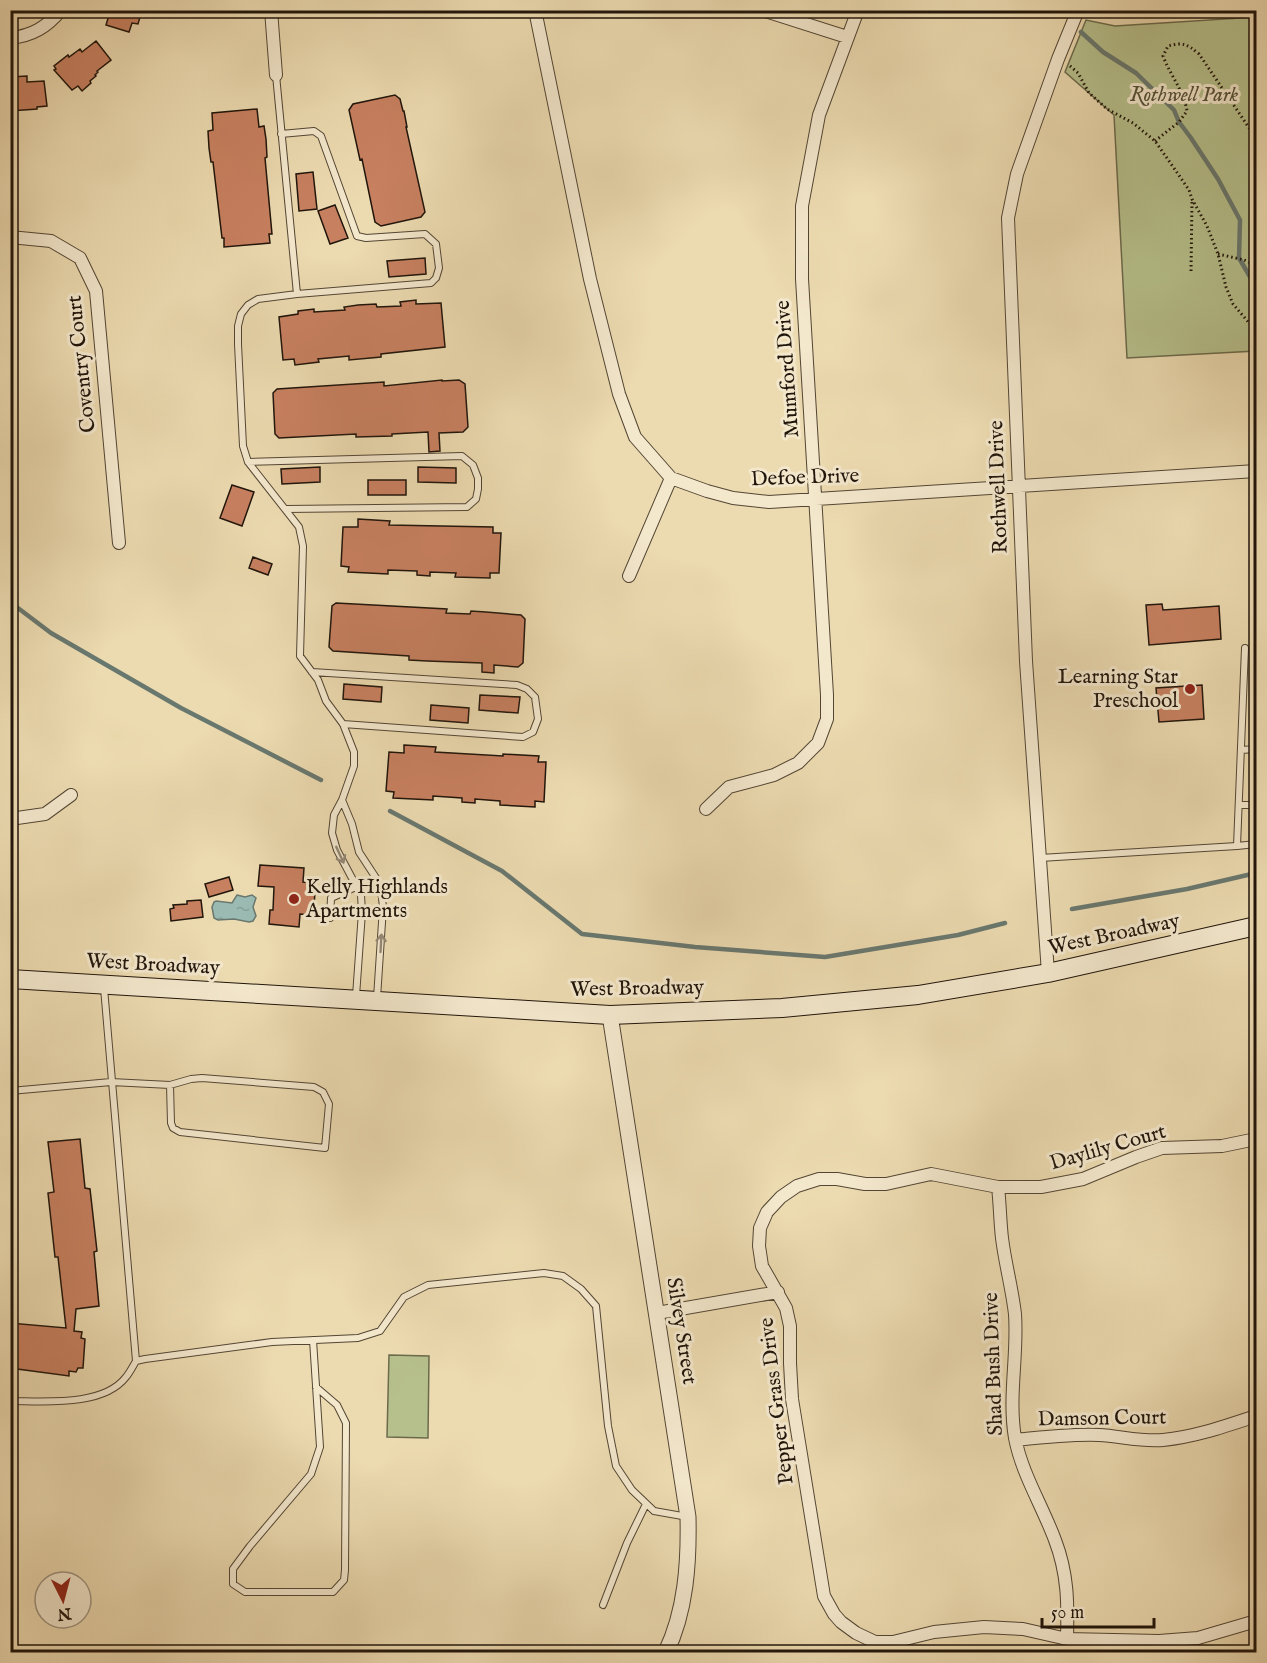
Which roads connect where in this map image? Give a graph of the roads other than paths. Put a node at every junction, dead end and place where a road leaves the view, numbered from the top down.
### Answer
1 (61, 10) edge
2 (271, 10) edge
3 (535, 10) edge
4 (762, 10) edge
5 (858, 10) edge
6 (1078, 10) edge
7 (847, 37) junction
8 (10, 38) edge
9 (276, 75) joint
10 (282, 134) junction
11 (10, 237) edge
12 (297, 294) junction
13 (248, 462) junction
14 (1257, 471) edge
15 (671, 478) junction
16 (1018, 486) junction
17 (815, 498) junction
18 (285, 509) junction
19 (119, 543) dead end
20 (629, 576) dead end
21 (1245, 648) dead end
22 (312, 672) junction
23 (343, 724) junction
24 (1257, 749) edge
25 (1241, 750) junction
26 (71, 795) dead end
27 (342, 800) junction
28 (1239, 805) junction
29 (1257, 805) edge
30 (706, 809) dead end
31 (10, 819) edge
32 (1257, 844) edge
33 (1237, 846) junction
34 (1039, 858) junction
35 (376, 878) junction
36 (357, 886) junction
37 (330, 918) dead end
38 (1257, 926) edge
39 (1048, 973) junction
40 (10, 979) edge
41 (104, 985) junction
42 (356, 1000) junction
43 (377, 1001) junction
44 (610, 1015) junction
45 (111, 1082) junction
46 (170, 1085) junction
47 (10, 1091) edge
48 (1257, 1139) edge
49 (998, 1187) junction
50 (767, 1212) joint
51 (778, 1292) junction
52 (657, 1313) junction
53 (313, 1340) junction
54 (136, 1361) junction
55 (316, 1387) junction
56 (10, 1401) edge
57 (1257, 1416) edge
58 (1016, 1440) junction
59 (646, 1504) junction
60 (688, 1517) junction
61 (603, 1605) dead end
62 (1257, 1621) edge
63 (1067, 1639) junction
64 (893, 1647) edge
65 (666, 1653) edge

1 - 8 street
2 - 9 street
3 - 15 street, Defoe Drive
4 - 7 street
5 - 7 street, Mumford Drive
6 - 16 street, Rothwell Drive
7 - 17 street, Mumford Drive
9 - 10 lane
10 - 12 lane
10 - 12 lane
11 - 19 street, Coventry Court
12 - 13 lane
13 - 18 lane
13 - 18 lane
14 - 16 street, Defoe Drive
15 - 17 street, Defoe Drive
15 - 20 street
16 - 17 street, Defoe Drive
16 - 34 street, Rothwell Drive
17 - 30 street, Mumford Drive
18 - 22 lane
21 - 25 lane
22 - 23 lane
22 - 23 lane
23 - 27 lane
24 - 25 lane
25 - 28 lane
26 - 31 street
27 - 35 lane
27 -> 36 lane
28 - 29 lane
28 - 33 lane
32 - 33 lane
33 - 34 lane
34 - 39 street, Rothwell Drive
35 - 36 lane
43 -> 35 lane
36 - 37 lane
36 - 42 lane
38 - 39 main road, West Broadway
39 - 44 main road, West Broadway
40 - 41 main road, West Broadway
41 - 42 main road, West Broadway
41 - 45 lane
42 - 43 main road, West Broadway
43 - 44 main road, West Broadway
44 - 52 street, Silvey Street
45 - 46 lane
45 - 47 lane
45 - 54 lane
46 - 46 lane
48 - 49 street, Daylily Court
49 - 50 street, Daylily Court
49 - 58 street, Shad Bush Drive
50 - 51 street, Pepper Grass Drive
51 - 52 street
51 - 64 street, Pepper Grass Drive
52 - 60 street, Silvey Street
53 - 54 lane
53 - 55 lane
53 - 59 lane
54 - 56 lane
55 - 55 lane
57 - 58 street, Damson Court
58 - 63 street, Shad Bush Drive
59 - 60 lane
59 - 61 lane
60 - 65 street, Silvey Street
62 - 63 street
63 - 64 street

